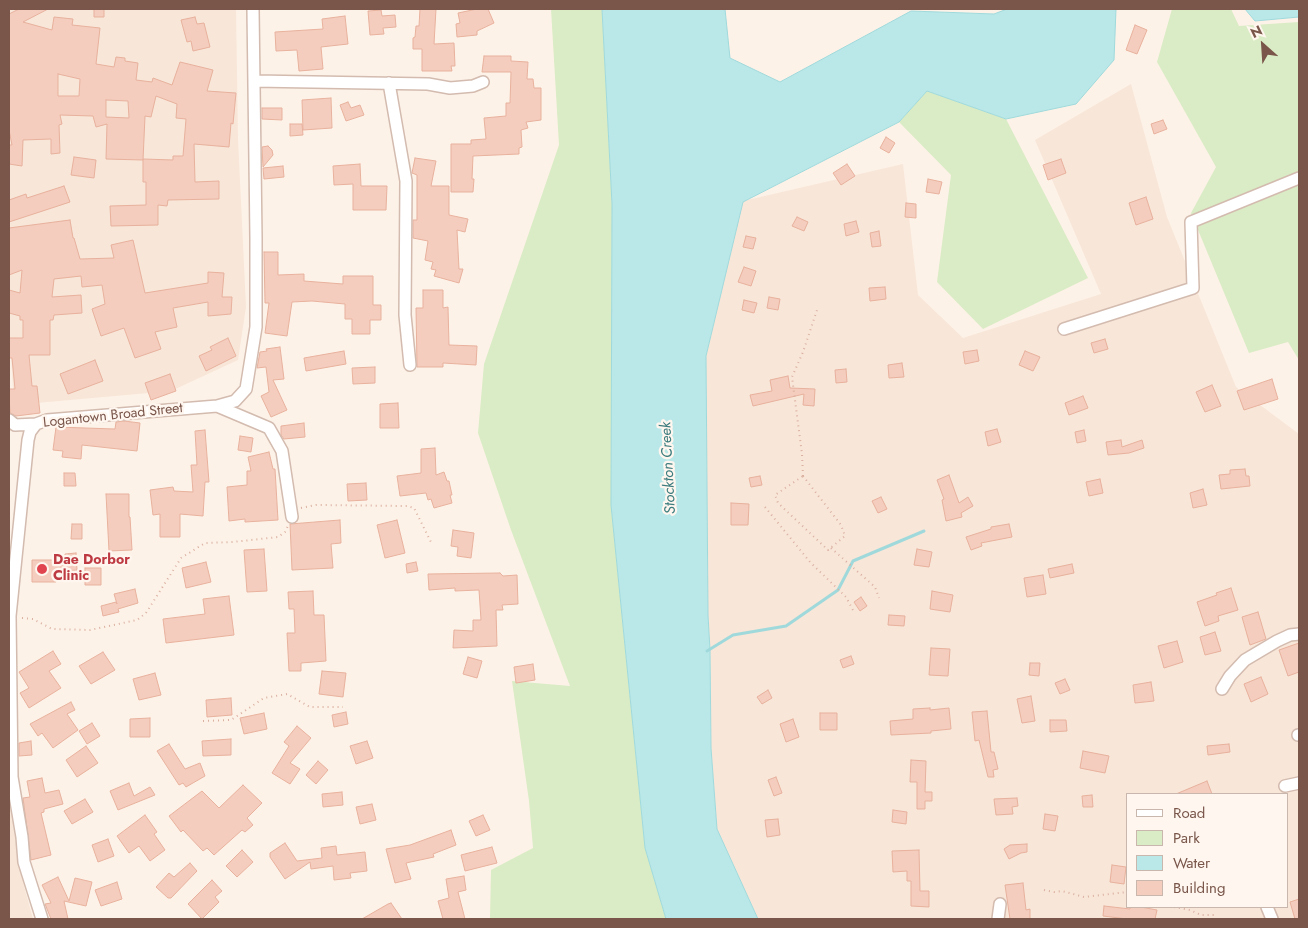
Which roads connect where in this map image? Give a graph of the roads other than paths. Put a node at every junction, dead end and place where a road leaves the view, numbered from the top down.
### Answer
1 (253, 9) edge
2 (255, 80) junction
3 (483, 82) dead end
4 (389, 83) junction
5 (1299, 178) edge
6 (1064, 329) dead end
7 (410, 365) dead end
8 (217, 406) junction
9 (9, 420) edge
10 (36, 424) junction
11 (292, 517) road end
12 (9, 616) edge
13 (1299, 634) edge
14 (1222, 689) dead end
15 (1299, 782) edge
16 (1285, 786) dead end
17 (1000, 904) dead end
18 (42, 919) edge
19 (998, 919) edge

1 - 2 street, Logantown Broad Street
2 - 4 street
2 - 8 street, Logantown Broad Street
3 - 4 street
4 - 7 street
5 - 6 street
8 - 10 street, Logantown Broad Street
8 - 11 street
9 - 10 street
10 - 12 street, Logantown Broad Street
12 - 18 street, Logantown Broad Street
13 - 14 street
15 - 16 street
17 - 19 street

